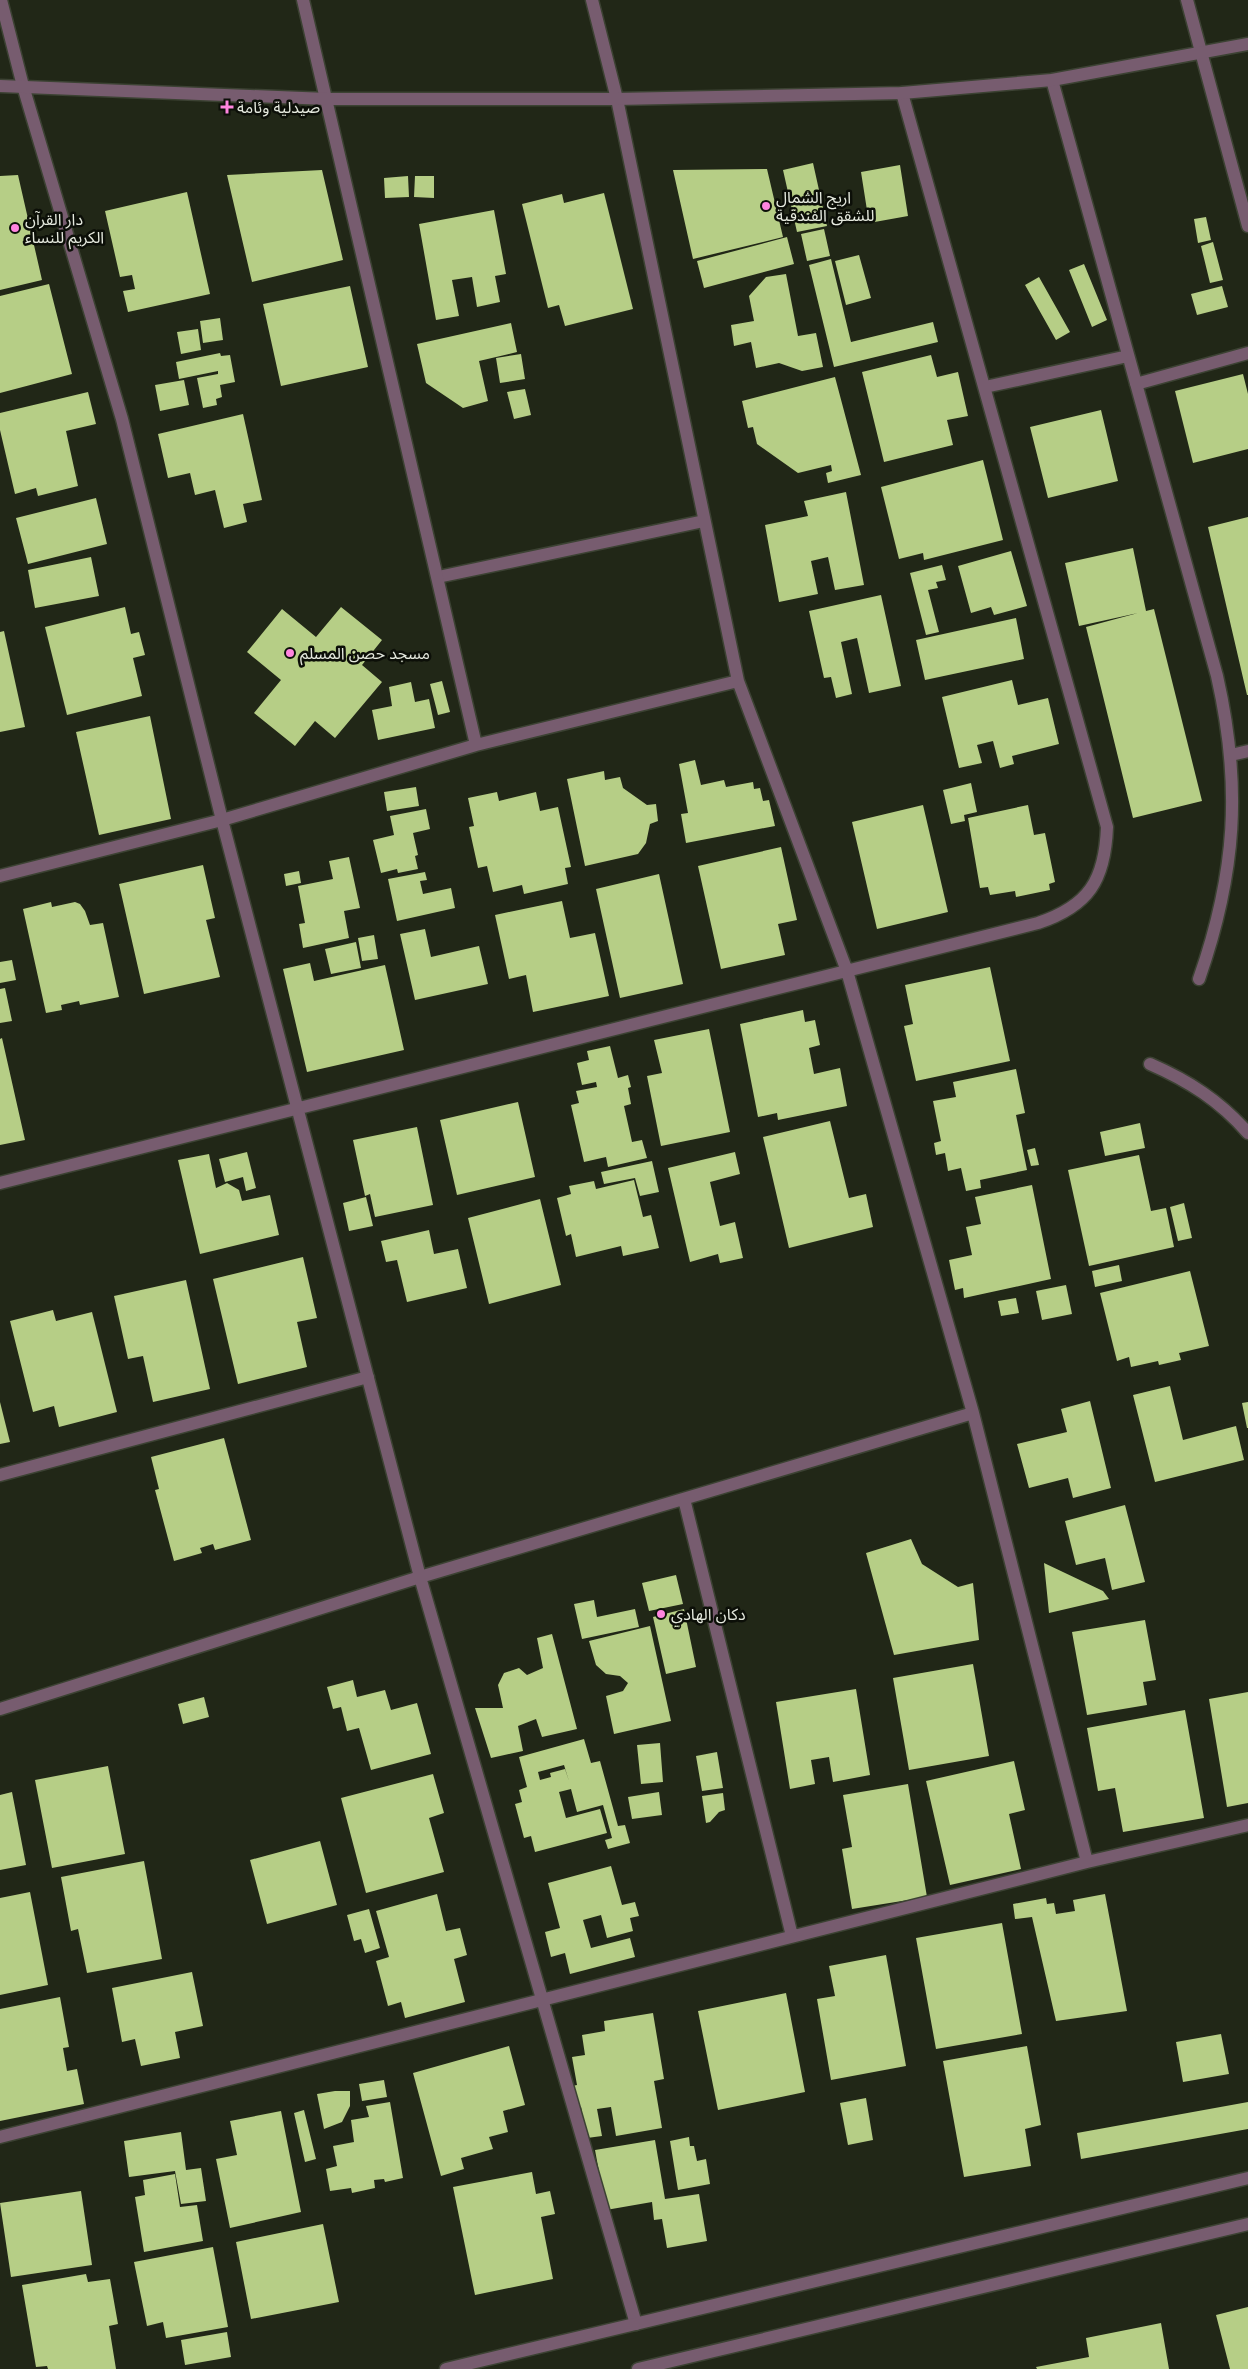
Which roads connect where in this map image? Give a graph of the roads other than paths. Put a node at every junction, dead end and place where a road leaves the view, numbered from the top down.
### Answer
1 (1, 0) edge
2 (303, 0) edge
3 (592, 0) edge
4 (1187, 0) edge
5 (1248, 44) edge
6 (1203, 53) junction
7 (1052, 80) junction
8 (0, 86) edge
9 (24, 86) junction
10 (902, 92) junction
11 (328, 99) junction
12 (617, 99) junction
13 (1248, 226) edge
14 (1248, 353) edge
15 (1128, 356) junction
16 (1136, 384) junction
17 (984, 387) junction
18 (704, 521) junction
19 (438, 577) junction
20 (738, 681) junction
21 (476, 745) junction
22 (1248, 751) edge
23 (1231, 755) junction
24 (222, 820) junction
25 (0, 876) edge
26 (848, 971) junction
27 (1199, 979) dead end
28 (1150, 1064) dead end
29 (298, 1108) junction
30 (1248, 1133) edge
31 (0, 1182) edge
32 (368, 1377) junction
33 (973, 1413) junction
34 (0, 1475) edge
35 (684, 1499) junction
36 (420, 1577) junction
37 (0, 1709) edge
38 (1248, 1825) edge
39 (1087, 1862) junction
40 (792, 1936) junction
41 (541, 2000) junction
42 (0, 2137) edge
43 (1248, 2178) edge
44 (1248, 2224) edge
45 (636, 2324) junction
46 (446, 2369) edge
47 (638, 2369) edge

1 - 9 street
2 - 11 street
3 - 12 street
4 - 6 street
5 - 6 street
6 - 7 street
6 - 13 street
7 - 10 street
7 - 15 street
8 - 9 street
9 - 11 street
9 - 24 street
10 - 12 street
10 - 17 street
11 - 12 street
11 - 19 street
12 - 18 street
14 - 16 street
15 - 16 street
15 - 17 street
16 - 23 street
17 - 26 street
18 - 19 street
18 - 20 street
19 - 21 street
20 - 21 street
20 - 26 street
21 - 24 street
22 - 23 street
23 - 27 street
24 - 25 street
24 - 29 street
26 - 29 street
26 - 33 street
28 - 30 street
29 - 31 street
29 - 32 street
32 - 34 street
32 - 36 street
33 - 35 street
33 - 39 street
35 - 36 street
35 - 40 street
36 - 37 street
36 - 41 street
38 - 39 street
39 - 40 street
40 - 41 street
41 - 42 street
41 - 45 street
43 - 45 street
44 - 47 street
45 - 46 street

